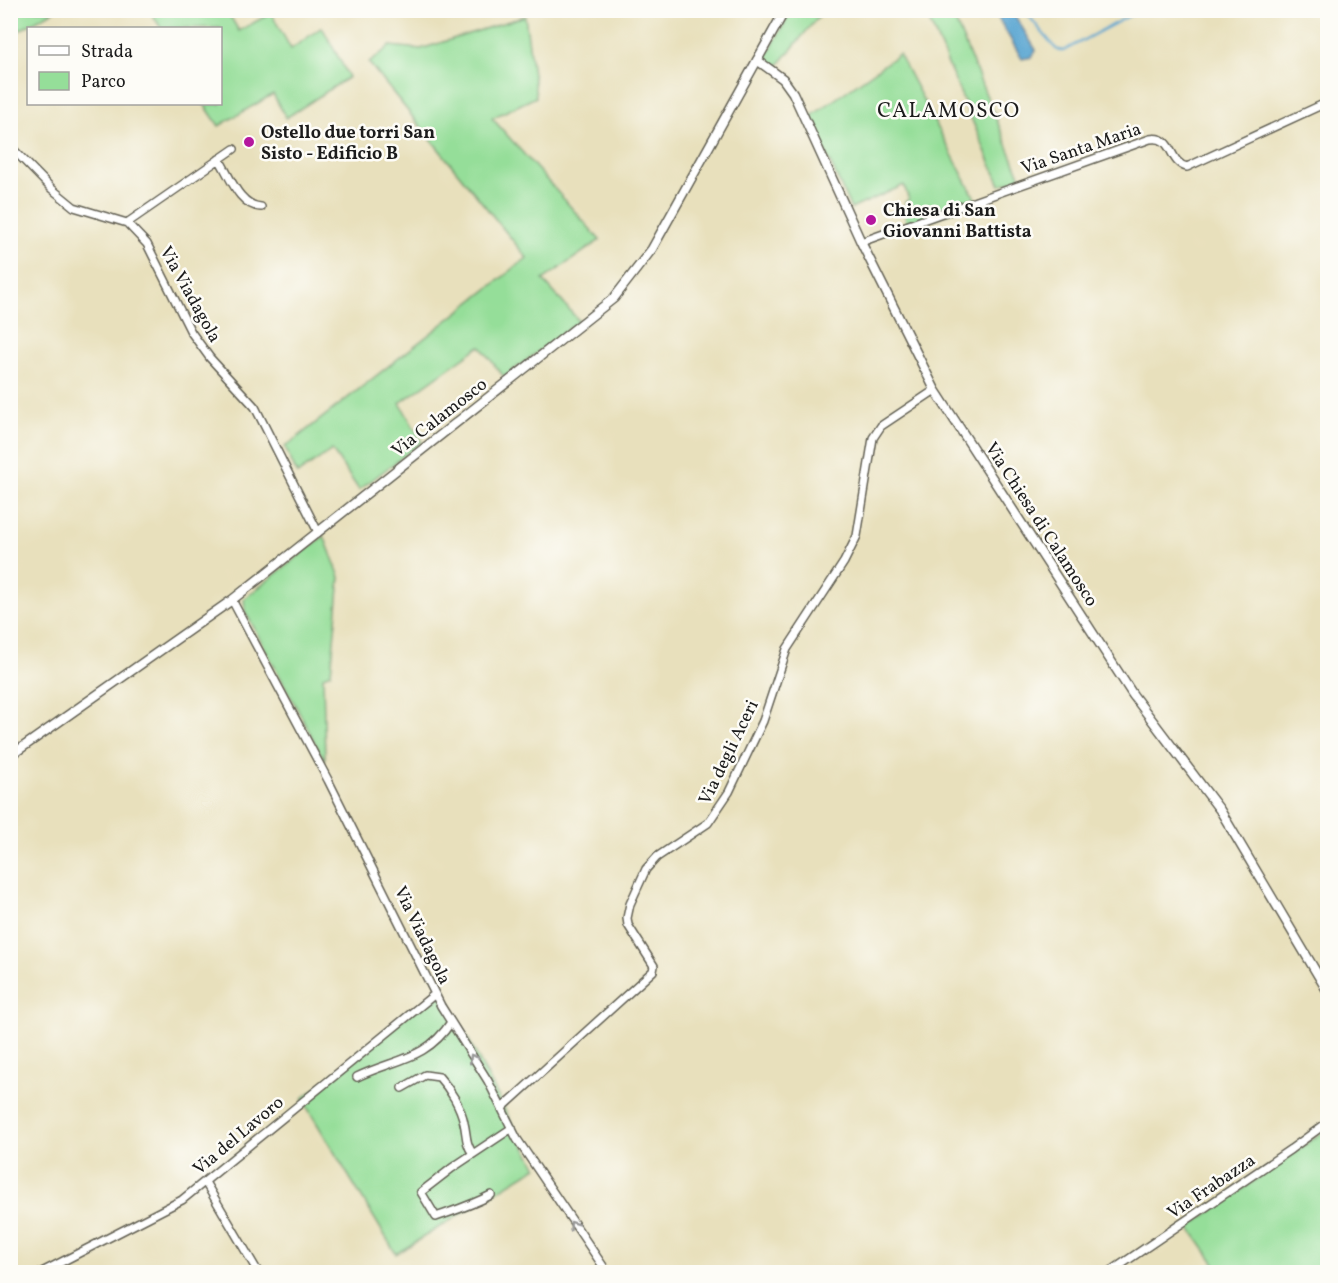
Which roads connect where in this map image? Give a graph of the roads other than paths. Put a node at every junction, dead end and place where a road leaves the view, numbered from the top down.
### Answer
1 (785, 10) edge
2 (757, 60) junction
3 (1328, 102) edge
4 (10, 146) edge
5 (234, 149) dead end
6 (219, 159) junction
7 (261, 207) dead end
8 (127, 223) junction
9 (861, 242) junction
10 (935, 390) junction
11 (318, 532) junction
12 (232, 600) junction
13 (10, 756) edge
14 (1328, 992) edge
15 (435, 994) junction
16 (451, 1022) junction
17 (357, 1077) dead end
18 (402, 1088) dead end
19 (502, 1108) junction
20 (1328, 1122) edge
21 (512, 1128) junction
22 (473, 1154) junction
23 (205, 1182) junction
24 (491, 1195) dead end
25 (42, 1272) edge
26 (258, 1272) edge
27 (607, 1272) edge
28 (1110, 1272) edge

1 - 2 street, Via Calamosco
2 - 9 street, Via Chiesa di Calamosco
2 - 11 street, Via Calamosco
3 - 9 street, Via Santa Maria
4 - 8 street
5 - 6 street
6 - 7 street
6 - 8 street
8 - 11 street, Via Viadagola
9 - 10 street, Via Chiesa di Calamosco
10 - 14 street, Via Chiesa di Calamosco
10 - 19 street, Via degli Aceri
11 - 12 street, Via Calamosco
12 - 13 street, Via Calamosco
12 - 15 street, Via Viadagola
15 - 16 street, Via Viadagola
15 - 23 street, Via del Lavoro
16 - 17 street
19 -> 16 street, Via Viadagola
18 - 22 street
19 - 21 street, Via Viadagola
20 - 28 street, Via Frabazza
21 - 22 street
27 -> 21 street, Via Viadagola
22 - 24 street
23 - 25 street, Via del Lavoro
23 - 26 street

